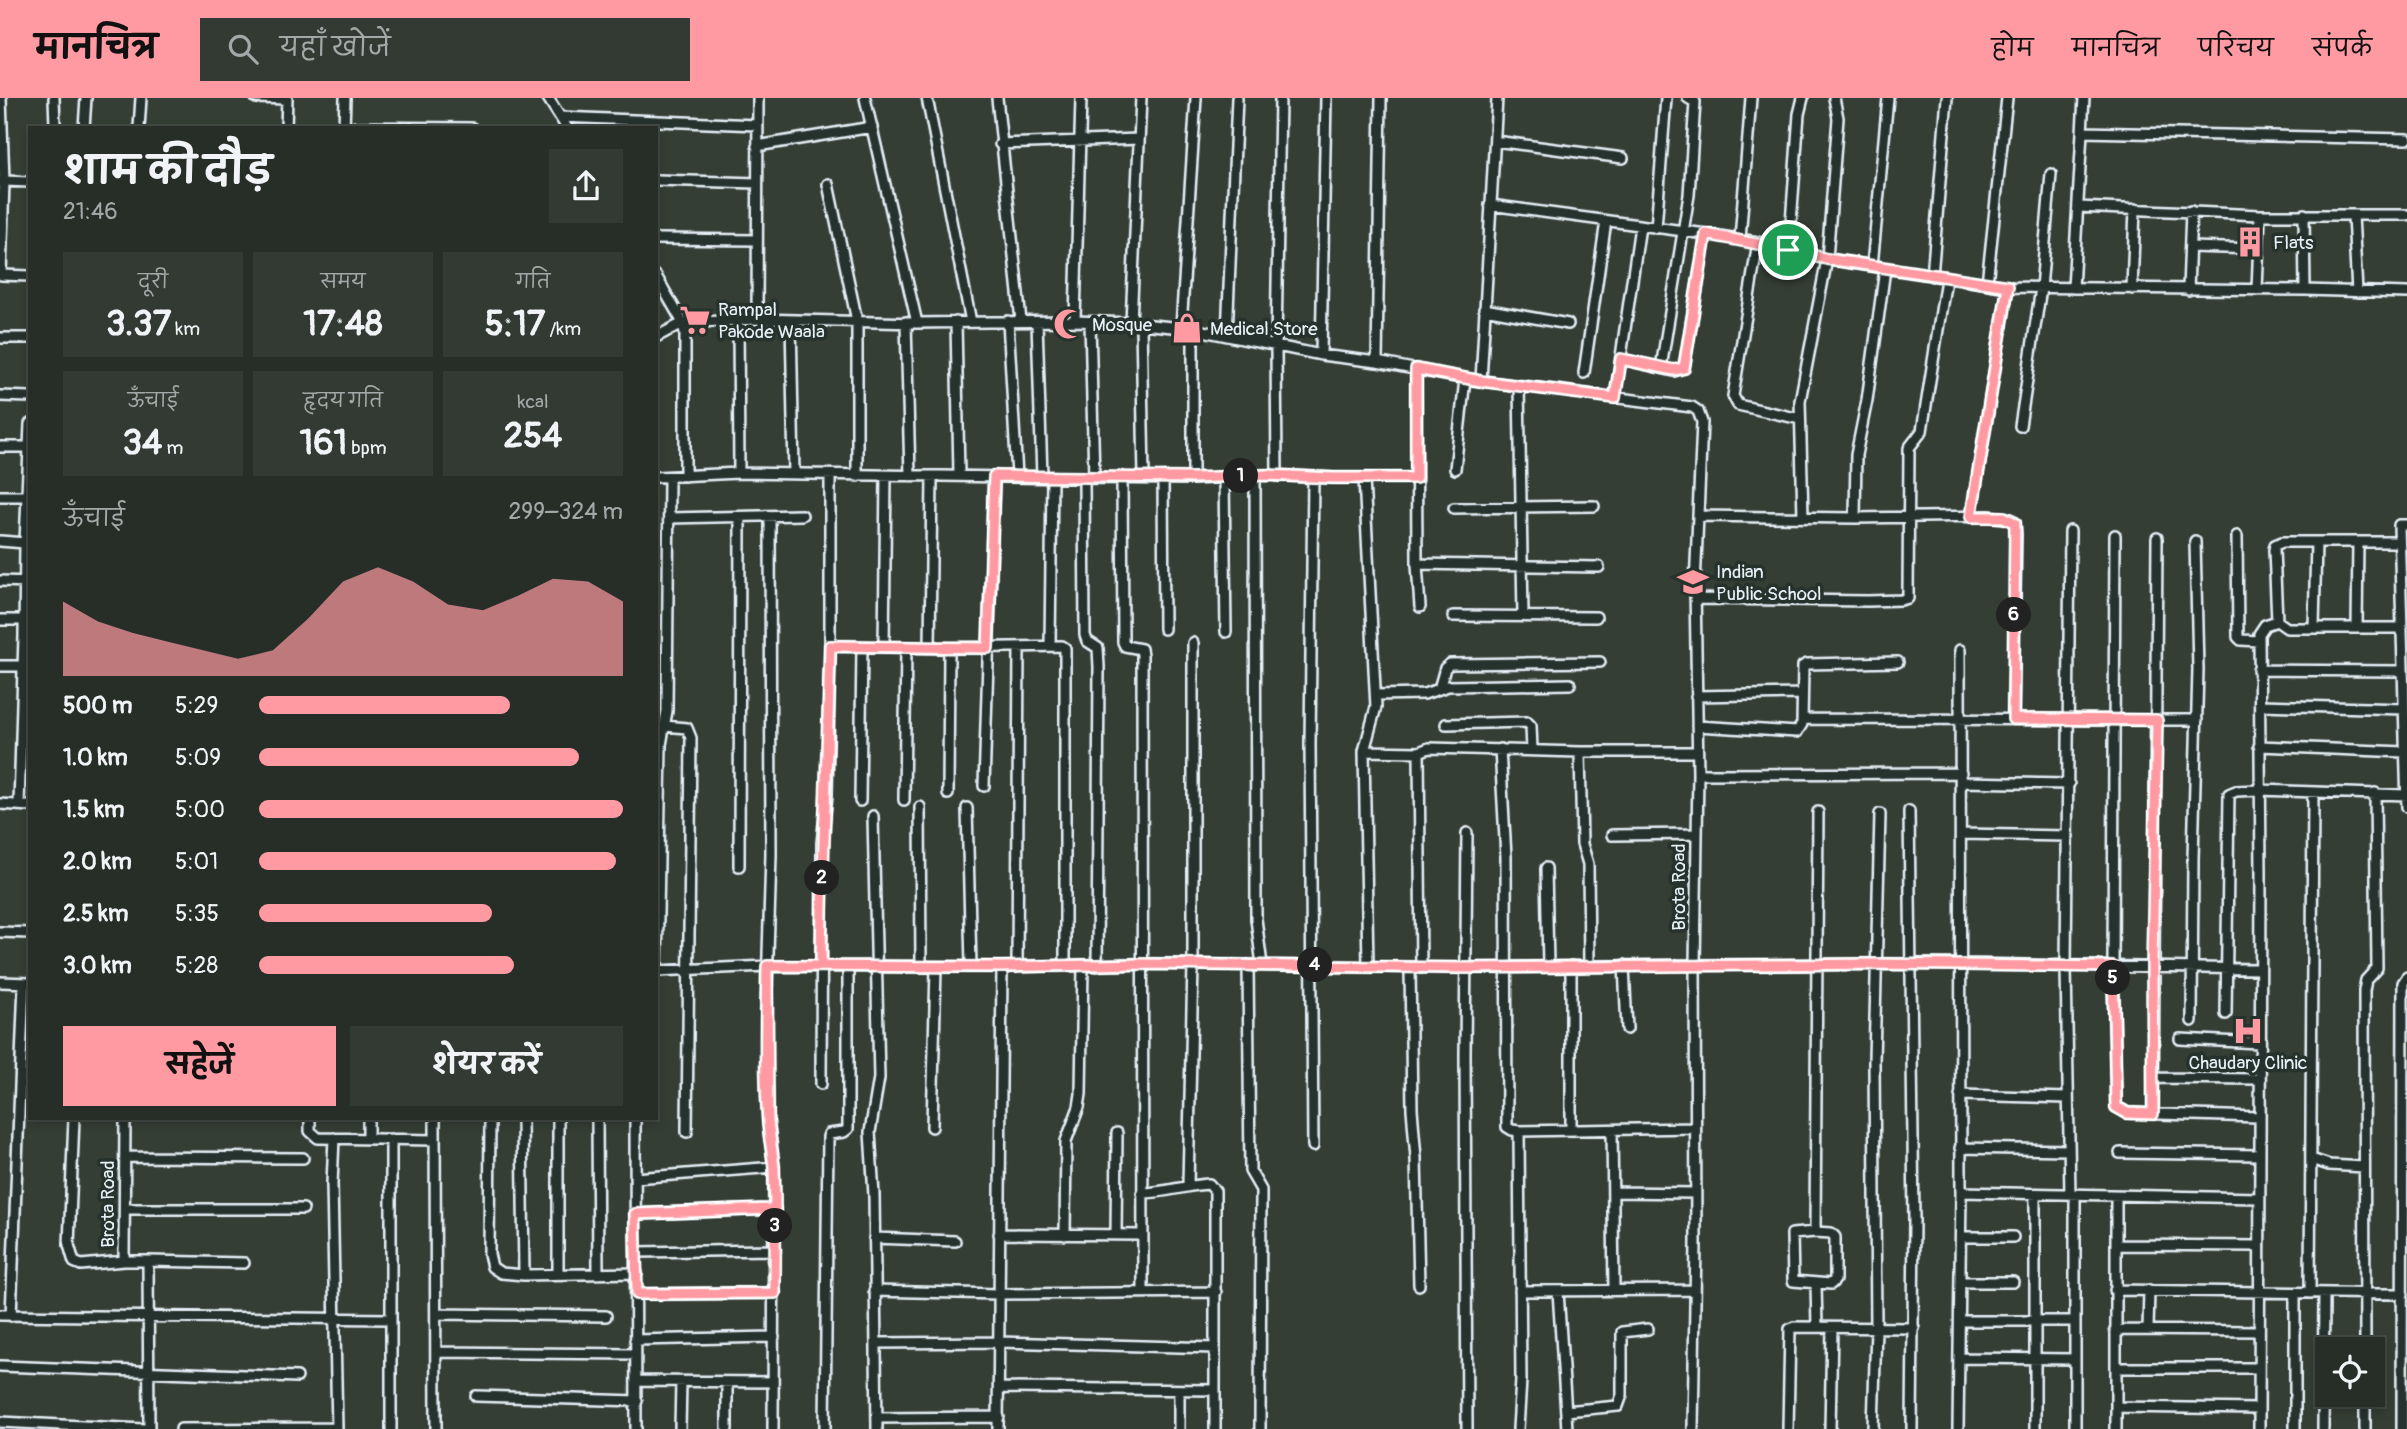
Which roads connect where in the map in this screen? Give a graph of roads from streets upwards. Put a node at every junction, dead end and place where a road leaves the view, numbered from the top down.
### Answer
1 (1, 98) edge
2 (54, 98) edge
3 (86, 98) edge
4 (141, 98) edge
5 (256, 98) edge
6 (345, 98) edge
7 (548, 98) edge
8 (758, 98) edge
9 (865, 98) edge
10 (927, 98) edge
11 (997, 98) edge
12 (1081, 98) edge
13 (1141, 98) edge
14 (1196, 98) edge
15 (1237, 98) edge
16 (1280, 98) edge
17 (1325, 98) edge
18 (1381, 98) edge
19 (1497, 98) edge
20 (1666, 98) edge
21 (1688, 98) edge
22 (1751, 98) edge
23 (1803, 98) edge
24 (1834, 98) edge
25 (1888, 98) edge
26 (1947, 98) edge
27 (2007, 98) edge
28 (2084, 98) edge
29 (287, 99) edge
30 (560, 117) junction
31 (55, 125) dead end
32 (757, 125) junction
33 (84, 126) edge
34 (139, 126) edge
35 (286, 126) edge
36 (344, 126) edge
37 (566, 126) edge
38 (872, 127) junction
39 (2082, 132) junction
40 (1139, 139) junction
41 (2407, 139) edge
42 (1079, 141) junction
43 (1495, 141) junction
44 (1000, 144) junction
45 (757, 146) junction
46 (1623, 158) dead end
47 (2051, 174) dead end
48 (658, 180) edge
49 (2, 181) edge
50 (28, 182) edge
51 (757, 183) junction
52 (828, 184) dead end
53 (1490, 205) junction
54 (2078, 207) junction
55 (2135, 209) junction
56 (2191, 211) junction
57 (2304, 214) junction
58 (2260, 215) junction
59 (2353, 215) junction
60 (2407, 215) edge
61 (1606, 221) junction
62 (1640, 226) junction
63 (1656, 228) junction
64 (1684, 231) junction
65 (1706, 234) junction
66 (658, 239) edge
67 (1740, 239) junction
68 (757, 240) junction
69 (1758, 242) junction
70 (2190, 247) junction
71 (2258, 249) junction
72 (1788, 250) junction
73 (1827, 259) junction
74 (1872, 267) junction
75 (1885, 269) junction
76 (1, 275) edge
77 (28, 276) edge
78 (1932, 276) junction
79 (1946, 279) junction
80 (658, 280) edge
81 (1987, 283) junction
82 (2008, 286) junction
83 (2040, 288) junction
84 (2074, 288) junction
85 (2132, 289) junction
86 (2188, 290) junction
87 (2257, 290) junction
88 (2305, 290) junction
89 (2357, 292) junction
90 (2407, 293) edge
91 (658, 296) edge
92 (667, 296) junction
93 (1484, 309) junction
94 (757, 319) junction
95 (738, 320) junction
96 (791, 320) junction
97 (857, 321) junction
98 (1008, 321) junction
99 (1021, 321) junction
100 (1075, 321) junction
101 (1090, 321) junction
102 (906, 322) junction
103 (956, 322) junction
104 (971, 322) junction
105 (1037, 322) junction
106 (683, 323) junction
107 (917, 323) junction
108 (1136, 324) junction
109 (1568, 324) dead end
110 (1181, 327) junction
111 (1193, 329) junction
112 (1227, 335) junction
113 (658, 336) edge
114 (0, 338) edge
115 (28, 338) edge
116 (1276, 346) junction
117 (1321, 355) junction
118 (1621, 359) junction
119 (1377, 362) junction
120 (1661, 368) junction
121 (1416, 369) junction
122 (1584, 373) dead end
123 (1465, 379) junction
124 (1481, 381) junction
125 (1519, 386) junction
126 (0, 396) edge
127 (28, 397) edge
128 (1615, 398) junction
129 (1800, 419) junction
130 (2020, 426) dead end
131 (0, 446) edge
132 (28, 447) edge
133 (1455, 469) dead end
134 (739, 473) junction
135 (794, 474) junction
136 (28, 475) edge
137 (830, 475) junction
138 (959, 475) junction
139 (685, 476) junction
140 (857, 476) junction
141 (886, 476) junction
142 (910, 476) junction
143 (932, 476) junction
144 (994, 476) junction
145 (1017, 476) junction
146 (1047, 476) junction
147 (1255, 476) junction
148 (1278, 476) junction
149 (658, 477) edge
150 (670, 477) junction
151 (1122, 477) junction
152 (1144, 477) junction
153 (1313, 477) junction
154 (1089, 478) junction
155 (1163, 478) junction
156 (1193, 478) junction
157 (1224, 478) junction
158 (1416, 478) junction
159 (1364, 479) junction
160 (0, 496) edge
161 (26, 496) junction
162 (1523, 506) junction
163 (1594, 506) dead end
164 (1454, 508) dead end
165 (802, 515) dead end
166 (770, 516) junction
167 (1699, 516) junction
168 (740, 517) junction
169 (1803, 517) junction
170 (1971, 517) junction
171 (669, 518) junction
172 (1855, 518) junction
173 (1909, 518) junction
174 (28, 524) edge
175 (2407, 526) edge
176 (2070, 531) dead end
177 (2115, 535) dead end
178 (2237, 537) dead end
179 (2157, 538) dead end
180 (0, 541) edge
181 (2195, 541) dead end
182 (2316, 542) junction
183 (2358, 542) junction
184 (2399, 542) junction
185 (24, 543) junction
186 (1417, 564) junction
187 (1524, 565) junction
188 (1599, 567) dead end
189 (0, 582) edge
190 (27, 582) edge
191 (1695, 599) junction
192 (1420, 607) dead end
193 (1523, 615) junction
194 (1453, 616) dead end
195 (1596, 617) dead end
196 (0, 620) edge
197 (25, 620) junction
198 (2277, 621) junction
199 (2314, 628) junction
200 (2357, 628) junction
201 (2402, 628) junction
202 (1164, 629) dead end
203 (1226, 632) dead end
204 (27, 636) edge
205 (2259, 641) junction
206 (1193, 643) dead end
207 (830, 646) junction
208 (1050, 646) junction
209 (862, 647) junction
210 (884, 647) junction
211 (1019, 647) junction
212 (906, 648) junction
213 (930, 648) junction
214 (949, 648) junction
215 (988, 648) junction
216 (1960, 650) dead end
217 (1600, 662) dead end
218 (1898, 662) dead end
219 (0, 666) edge
220 (22, 666) junction
221 (2258, 670) junction
222 (2402, 671) junction
223 (1570, 684) dead end
224 (1439, 689) junction
225 (26, 691) edge
226 (1802, 694) junction
227 (1376, 695) junction
228 (1696, 696) junction
229 (2260, 705) junction
230 (2404, 709) junction
231 (2069, 718) junction
232 (1803, 719) junction
233 (2013, 719) junction
234 (1960, 720) junction
235 (2115, 720) junction
236 (2157, 720) junction
237 (2197, 720) junction
238 (1446, 724) dead end
239 (664, 726) junction
240 (1697, 726) junction
241 (2259, 746) junction
242 (1500, 749) junction
243 (25, 750) edge
244 (1532, 750) junction
245 (1364, 751) junction
246 (1419, 752) junction
247 (1580, 752) junction
248 (1697, 752) junction
249 (2404, 752) junction
250 (1698, 774) junction
251 (1961, 777) junction
252 (2069, 783) junction
253 (984, 786) dead end
254 (2259, 790) junction
255 (2313, 792) junction
256 (2375, 793) junction
257 (948, 794) dead end
258 (2407, 795) edge
259 (904, 800) dead end
260 (860, 801) dead end
261 (0, 804) edge
262 (19, 805) junction
263 (28, 806) edge
264 (920, 807) dead end
265 (2407, 807) edge
266 (967, 808) dead end
267 (1818, 811) dead end
268 (1909, 811) dead end
269 (1881, 814) dead end
270 (873, 816) dead end
271 (1467, 833) dead end
272 (1696, 834) junction
273 (1961, 834) junction
274 (1612, 835) dead end
275 (2068, 836) junction
276 (739, 866) dead end
277 (1546, 868) dead end
278 (658, 914) edge
279 (0, 932) edge
280 (28, 933) edge
281 (1143, 964) junction
282 (1816, 964) junction
283 (1876, 964) junction
284 (1910, 964) junction
285 (1961, 964) junction
286 (1065, 965) junction
287 (1083, 965) junction
288 (1193, 965) junction
289 (1248, 965) junction
290 (1262, 965) junction
291 (1313, 965) junction
292 (1625, 965) junction
293 (1695, 965) junction
294 (767, 966) junction
295 (821, 966) junction
296 (920, 966) junction
297 (971, 966) junction
298 (1097, 966) junction
299 (1368, 966) junction
300 (1548, 966) junction
301 (1571, 966) junction
302 (1590, 966) junction
303 (848, 967) junction
304 (936, 967) junction
305 (1002, 967) junction
306 (1017, 967) junction
307 (1507, 967) junction
308 (2066, 967) junction
309 (2113, 967) junction
310 (2152, 967) junction
311 (2193, 967) junction
312 (2227, 967) junction
313 (877, 968) junction
314 (1416, 968) junction
315 (1466, 968) junction
316 (2259, 969) junction
317 (658, 971) edge
318 (688, 971) junction
319 (2407, 977) edge
320 (0, 982) edge
321 (27, 983) edge
322 (2226, 1014) dead end
323 (2192, 1021) dead end
324 (1627, 1029) dead end
325 (2180, 1039) dead end
326 (2259, 1044) junction
327 (2153, 1078) junction
328 (2258, 1079) junction
329 (821, 1084) dead end
330 (1960, 1095) junction
331 (2067, 1098) junction
332 (2153, 1114) junction
333 (2258, 1117) junction
334 (74, 1120) edge
335 (125, 1120) edge
336 (310, 1120) edge
337 (368, 1120) edge
338 (435, 1120) edge
339 (490, 1120) edge
340 (522, 1120) edge
341 (558, 1120) edge
342 (597, 1120) edge
343 (635, 1120) edge
344 (932, 1127) dead end
345 (1695, 1128) junction
346 (1571, 1130) junction
347 (1612, 1130) junction
348 (1519, 1131) junction
349 (687, 1132) dead end
350 (1117, 1133) dead end
351 (334, 1138) junction
352 (368, 1138) junction
353 (391, 1139) junction
354 (435, 1140) junction
355 (1313, 1146) dead end
356 (1960, 1148) junction
357 (2069, 1150) junction
358 (2120, 1153) dead end
359 (2258, 1155) junction
360 (125, 1157) junction
361 (303, 1158) dead end
362 (2311, 1159) junction
363 (774, 1167) junction
364 (2364, 1167) junction
365 (635, 1178) junction
366 (1188, 1185) junction
367 (1613, 1192) junction
368 (1961, 1192) junction
369 (1143, 1193) junction
370 (1695, 1193) junction
371 (2035, 1195) junction
372 (2073, 1195) junction
373 (2116, 1196) junction
374 (2259, 1198) junction
375 (125, 1209) junction
376 (303, 1209) dead end
377 (775, 1209) junction
378 (635, 1214) junction
379 (1815, 1232) junction
380 (999, 1234) junction
381 (1065, 1235) junction
382 (1116, 1235) junction
383 (1143, 1235) junction
384 (1961, 1237) junction
385 (2012, 1237) dead end
386 (874, 1238) junction
387 (955, 1241) dead end
388 (2116, 1245) junction
389 (2259, 1246) junction
390 (775, 1250) junction
391 (636, 1252) junction
392 (124, 1261) junction
393 (148, 1261) junction
394 (244, 1263) dead end
395 (637, 1273) junction
396 (558, 1274) junction
397 (598, 1274) junction
398 (524, 1275) junction
399 (1961, 1282) junction
400 (2013, 1282) dead end
401 (1816, 1284) junction
402 (1419, 1285) dead end
403 (1614, 1290) junction
404 (1695, 1290) junction
405 (2115, 1290) junction
406 (2149, 1290) junction
407 (874, 1291) junction
408 (1520, 1291) junction
409 (1558, 1291) junction
410 (1216, 1292) junction
411 (2259, 1292) junction
412 (775, 1293) junction
413 (1143, 1293) junction
414 (2295, 1293) junction
415 (2310, 1293) junction
416 (2324, 1293) junction
417 (637, 1294) junction
418 (999, 1294) junction
419 (2365, 1294) junction
420 (2403, 1294) junction
421 (436, 1314) junction
422 (0, 1315) edge
423 (11, 1316) junction
424 (606, 1316) dead end
425 (149, 1318) junction
426 (336, 1318) junction
427 (390, 1319) junction
428 (1960, 1321) junction
429 (2035, 1321) junction
430 (2075, 1321) junction
431 (1817, 1328) junction
432 (1832, 1328) junction
433 (1876, 1328) junction
434 (1914, 1328) junction
435 (1648, 1329) dead end
436 (2115, 1330) junction
437 (2148, 1330) junction
438 (2259, 1331) junction
439 (774, 1337) junction
440 (2365, 1337) edge
441 (635, 1339) junction
442 (999, 1342) junction
443 (877, 1343) junction
444 (1215, 1348) junction
445 (436, 1352) junction
446 (635, 1354) junction
447 (1959, 1358) junction
448 (2035, 1359) junction
449 (2075, 1359) junction
450 (0, 1366) edge
451 (2116, 1368) junction
452 (2258, 1368) junction
453 (149, 1371) junction
454 (297, 1377) dead end
455 (636, 1381) junction
456 (681, 1382) junction
457 (727, 1382) junction
458 (773, 1382) junction
459 (999, 1388) junction
460 (1179, 1390) junction
461 (1215, 1390) junction
462 (475, 1396) dead end
463 (637, 1401) junction
464 (2116, 1407) junction
465 (2365, 1407) edge
466 (2258, 1409) junction
467 (1566, 1411) junction
468 (999, 1417) junction
469 (877, 1418) junction
470 (0, 1422) edge
471 (147, 1429) edge
472 (181, 1429) edge
473 (337, 1429) edge
474 (391, 1429) edge
475 (436, 1429) edge
476 (636, 1429) edge
477 (680, 1429) edge
478 (727, 1429) edge
479 (773, 1429) edge
480 (825, 1429) edge
481 (877, 1429) edge
482 (998, 1429) edge
483 (1179, 1429) edge
484 (1215, 1429) edge
485 (1260, 1429) edge
486 (1467, 1429) edge
487 (1518, 1429) edge
488 (1567, 1429) edge
489 (1693, 1429) edge
490 (1788, 1429) edge
491 (1830, 1429) edge
492 (1873, 1429) edge
493 (1912, 1429) edge
494 (1958, 1429) edge
495 (2035, 1429) edge
496 (2075, 1429) edge
497 (2116, 1429) edge
498 (2259, 1429) edge
499 (2295, 1429) edge
500 (2323, 1429) edge
501 (2365, 1429) edge
502 (2402, 1429) edge

1 - 49 street
2 - 31 street
3 - 33 street
4 - 34 street
5 - 29 street
6 - 36 street
7 - 30 street
8 - 32 street
9 - 38 street
10 - 104 street
11 - 44 street
12 - 42 street
13 - 40 street
14 - 110 street
15 - 112 street
16 - 116 street
17 - 117 street
18 - 119 street
19 - 43 street
20 - 63 street
21 - 64 street
22 - 67 street
23 - 72 street
24 - 73 street
25 - 74 street
26 - 78 street
27 - 81 street
28 - 39 street
29 - 35 street
30 - 32 street
30 - 37 street
32 - 45 street
38 - 45 street
38 - 107 street
39 - 41 street
39 - 54 street
40 - 42 street
40 - 108 street
42 - 44 street
42 - 100 street
43 - 46 street
43 - 53 street
44 - 99 street
45 - 51 street
47 - 83 street
48 - 51 street
49 - 50 street
49 - 76 street
51 - 68 street
52 - 97 street
53 - 61 street
53 - 93 street
54 - 55 street
54 - 84 street
55 - 56 street
55 - 85 street
56 - 58 street
56 - 70 street
57 - 58 street
57 - 59 street
57 - 88 street
58 - 71 street
59 - 60 street
59 - 89 street
61 - 62 street
61 - 122 street
62 - 63 street
62 - 118 street
63 - 64 street
64 - 65 street
64 - 120 street
65 - 67 street
65 - 120 street
66 - 68 street
67 - 69 street
68 - 94 street
69 - 72 street
69 - 129 street
70 - 71 street
70 - 86 street
71 - 87 street
72 - 73 street
73 - 74 street
73 - 129 street
74 - 75 street
75 - 78 street
75 - 172 street
76 - 77 street
78 - 79 street
79 - 81 street
79 - 173 street
80 - 92 street
81 - 82 street
82 - 83 street
82 - 170 street
83 - 84 street
83 - 130 street
84 - 85 street
85 - 86 street
86 - 87 street
87 - 88 street
88 - 89 street
89 - 90 street
91 - 92 street
92 - 106 street
93 - 109 street
93 - 124 street
94 - 95 street, Brota Road
94 - 96 street, Brota Road
95 - 106 street, Brota Road
95 - 134 street
96 - 97 street, Brota Road
96 - 135 street
97 - 102 street, Brota Road
97 - 140 street
98 - 99 street, Brota Road
98 - 104 street, Brota Road
98 - 145 street
99 - 105 street, Brota Road
100 - 101 street, Brota Road
100 - 105 street, Brota Road
101 - 108 street, Brota Road
101 - 154 street
102 - 107 street, Brota Road
102 - 142 street
103 - 104 street, Brota Road
103 - 107 street, Brota Road
103 - 138 street
105 - 146 street
106 - 113 street
106 - 139 street
108 - 110 street, Brota Road
108 - 152 street
110 - 111 street, Brota Road
111 - 112 street, Brota Road
111 - 156 street
112 - 116 street, Brota Road
114 - 115 street
116 - 117 street, Brota Road
116 - 148 street
117 - 119 street, Brota Road
118 - 120 street
118 - 128 street
119 - 121 street, Brota Road
121 - 123 street, Brota Road
121 - 158 street
123 - 124 street, Brota Road
123 - 133 street
124 - 125 street, Brota Road
125 - 128 street, Brota Road
125 - 162 street
126 - 127 street
128 - 167 street, Brota Road
129 - 169 street
131 - 132 street
134 - 135 street
134 - 139 street
135 - 137 street
136 - 161 street
137 - 140 street
137 - 207 street
138 - 143 street
138 - 144 street
139 - 150 street
140 - 141 street
141 - 142 street
141 - 210 street
142 - 143 street
143 - 213 street
144 - 145 street
144 - 215 street
145 - 146 street
146 - 154 street
146 - 208 street
147 - 148 street
147 - 157 street
147 - 290 street
148 - 153 street
149 - 150 street
150 - 171 street
151 - 152 street
151 - 154 street
151 - 281 street
152 - 155 street
153 - 159 street
153 - 291 street
154 - 298 street
155 - 156 street
155 - 202 street
156 - 157 street
157 - 203 street
158 - 159 street
158 - 186 street
159 - 227 street
160 - 161 street
161 - 174 street
162 - 163 street
162 - 164 street
162 - 187 street
165 - 166 street
166 - 168 street
166 - 294 street
167 - 169 street
167 - 191 street, Brota Road
168 - 171 street
168 - 276 street
169 - 172 street
170 - 173 street
170 - 233 street
171 - 239 street
172 - 173 street
173 - 191 street
174 - 185 street
175 - 184 street
176 - 231 street
177 - 235 street
178 - 205 street
179 - 236 street
180 - 185 street
181 - 237 street
182 - 183 street
182 - 198 street
182 - 199 street
183 - 184 street
183 - 200 street
184 - 201 street
185 - 190 street
186 - 187 street
186 - 192 street
187 - 188 street
187 - 193 street
189 - 190 street
190 - 197 street
191 - 228 street, Brota Road
193 - 194 street
193 - 195 street
196 - 197 street
197 - 204 street
198 - 199 street
198 - 205 street
199 - 200 street
200 - 201 street
201 - 222 street
204 - 220 street
205 - 221 street
206 - 288 street
207 - 209 street
207 - 295 street
208 - 211 street
208 - 286 street
209 - 210 street
209 - 260 street
210 - 212 street
211 - 215 street
211 - 306 street
212 - 213 street
212 - 259 street
213 - 214 street
214 - 215 street
214 - 257 street
215 - 253 street
216 - 234 street
217 - 224 street
218 - 226 street
219 - 220 street
220 - 225 street
221 - 222 street
221 - 229 street
222 - 230 street
223 - 224 street
224 - 227 street
225 - 243 street
226 - 228 street
226 - 232 street
227 - 245 street
228 - 240 street, Brota Road
229 - 230 street
229 - 241 street
230 - 249 street
231 - 233 street
231 - 235 street
231 - 252 street
232 - 234 street
232 - 240 street
233 - 234 street
234 - 251 street
235 - 236 street
235 - 309 street
236 - 237 street
236 - 310 street
237 - 311 street
238 - 244 street
239 - 278 street
239 - 318 street
240 - 248 street, Brota Road
241 - 249 street
241 - 254 street
242 - 244 street
242 - 246 street
242 - 307 street
243 - 262 street
244 - 247 street
245 - 246 street
245 - 299 street
246 - 314 street
247 - 248 street
247 - 302 street
248 - 250 street, Brota Road
249 - 258 street
250 - 251 street
250 - 272 street, Brota Road
251 - 252 street
251 - 273 street
252 - 275 street
254 - 255 street
254 - 312 street
254 - 316 street
255 - 256 street
255 - 362 street
256 - 258 street
256 - 364 street
258 - 265 street
261 - 262 street
262 - 263 street
264 - 296 street
266 - 297 street
267 - 282 street
268 - 284 street
269 - 283 street
270 - 313 street
271 - 315 street
272 - 274 street
272 - 293 street, Brota Road
273 - 275 street
273 - 285 street
275 - 308 street
277 - 300 street
279 - 280 street
281 - 288 street
281 - 298 street
281 - 369 street
282 - 283 street
282 - 293 street
282 - 379 street
283 - 284 street
283 - 433 street
284 - 285 street
284 - 434 street
285 - 308 street
285 - 330 street
286 - 287 street
286 - 306 street
287 - 298 street
287 - 381 street
288 - 289 street
288 - 366 street
289 - 290 street
289 - 485 street
290 - 291 street
291 - 299 street
291 - 355 street
292 - 293 street
292 - 302 street
292 - 324 street
293 - 345 street, Brota Road
294 - 295 street
294 - 318 street
294 - 363 street
295 - 303 street
295 - 329 street
296 - 304 street
296 - 313 street
297 - 304 street
297 - 305 street
299 - 314 street
300 - 301 street
300 - 307 street
301 - 302 street
301 - 346 street
303 - 313 street
303 - 480 street
304 - 344 street
305 - 306 street
305 - 380 street
307 - 315 street
307 - 348 street
308 - 309 street
308 - 331 street
309 - 310 street
309 - 332 street
310 - 311 street
310 - 327 street
311 - 312 street
311 - 323 street
312 - 316 street
312 - 322 street
313 - 386 street
314 - 315 street
314 - 402 street
315 - 486 street
316 - 326 street
317 - 318 street
318 - 349 street
319 - 420 street
320 - 321 street
321 - 423 street
325 - 326 street
326 - 328 street
327 - 328 street
327 - 332 street
328 - 333 street
330 - 331 street
330 - 356 street
331 - 357 street
332 - 333 street
333 - 359 street
334 - 392 street, Brota Road
335 - 360 street, Brota Road
336 - 351 street
337 - 352 street
338 - 354 street
339 - 398 street
340 - 398 street
341 - 396 street
342 - 397 street
343 - 365 street
345 - 347 street
345 - 370 street, Brota Road
346 - 347 street
346 - 348 street
347 - 367 street
348 - 408 street
350 - 382 street
351 - 352 street
351 - 426 street
352 - 353 street
353 - 354 street
353 - 427 street
354 - 421 street
356 - 357 street
356 - 368 street
357 - 372 street
358 - 359 street
359 - 374 street
360 - 361 street
360 - 375 street, Brota Road
362 - 364 street
362 - 415 street
363 - 365 street
363 - 377 street
364 - 419 street
365 - 378 street
366 - 369 street
366 - 410 street
367 - 370 street
367 - 403 street
368 - 371 street
368 - 384 street
369 - 383 street
370 - 404 street, Brota Road
371 - 372 street
371 - 429 street
372 - 373 street
372 - 430 street
373 - 374 street
373 - 388 street
374 - 389 street
375 - 376 street
375 - 392 street, Brota Road
377 - 378 street
377 - 390 street
378 - 391 street
379 - 401 street
379 - 401 street
380 - 381 street
380 - 418 street
381 - 382 street
382 - 383 street
383 - 413 street
384 - 385 street
384 - 399 street
386 - 387 street
386 - 407 street
388 - 389 street
388 - 405 street
389 - 411 street
390 - 391 street
390 - 412 street
391 - 395 street
392 - 393 street
393 - 394 street
393 - 425 street
395 - 397 street
395 - 417 street
396 - 397 street
396 - 398 street
399 - 400 street
399 - 428 street
401 - 431 street
403 - 404 street
403 - 409 street
404 - 489 street, Brota Road
405 - 406 street
405 - 436 street
406 - 411 street
406 - 437 street
407 - 418 street
407 - 443 street
408 - 409 street
408 - 487 street
409 - 467 street
410 - 413 street
410 - 444 street
411 - 414 street
411 - 438 street
412 - 417 street
412 - 439 street
413 - 418 street
414 - 415 street
414 - 499 street
415 - 416 street
416 - 419 street
416 - 500 street
417 - 441 street
418 - 442 street
419 - 420 street
419 - 440 street
420 - 502 street
421 - 424 street
421 - 445 street
422 - 423 street
423 - 425 street
425 - 426 street
425 - 453 street
426 - 427 street
426 - 473 street
427 - 474 street
428 - 429 street
428 - 447 street
429 - 430 street
429 - 448 street
430 - 449 street
431 - 432 street
431 - 490 street
432 - 433 street
432 - 491 street
433 - 434 street
433 - 492 street
434 - 493 street
435 - 467 street
436 - 437 street
436 - 451 street
437 - 438 street
438 - 452 street
439 - 441 street
439 - 458 street
441 - 446 street
442 - 443 street
442 - 444 street
442 - 459 street
443 - 469 street
444 - 461 street
445 - 446 street
445 - 475 street
446 - 455 street
447 - 448 street
447 - 494 street
448 - 449 street
448 - 495 street
449 - 496 street
450 - 453 street
451 - 452 street
451 - 464 street
452 - 466 street
453 - 454 street
453 - 471 street
455 - 456 street
455 - 463 street
456 - 457 street
456 - 477 street
457 - 458 street
457 - 478 street
458 - 479 street
459 - 460 street
459 - 468 street
460 - 461 street
460 - 483 street
461 - 484 street
462 - 463 street
463 - 476 street
464 - 466 street
464 - 497 street
465 - 501 street
466 - 498 street
467 - 488 street
468 - 469 street
468 - 482 street
469 - 481 street
470 - 471 street
472 - 473 street

